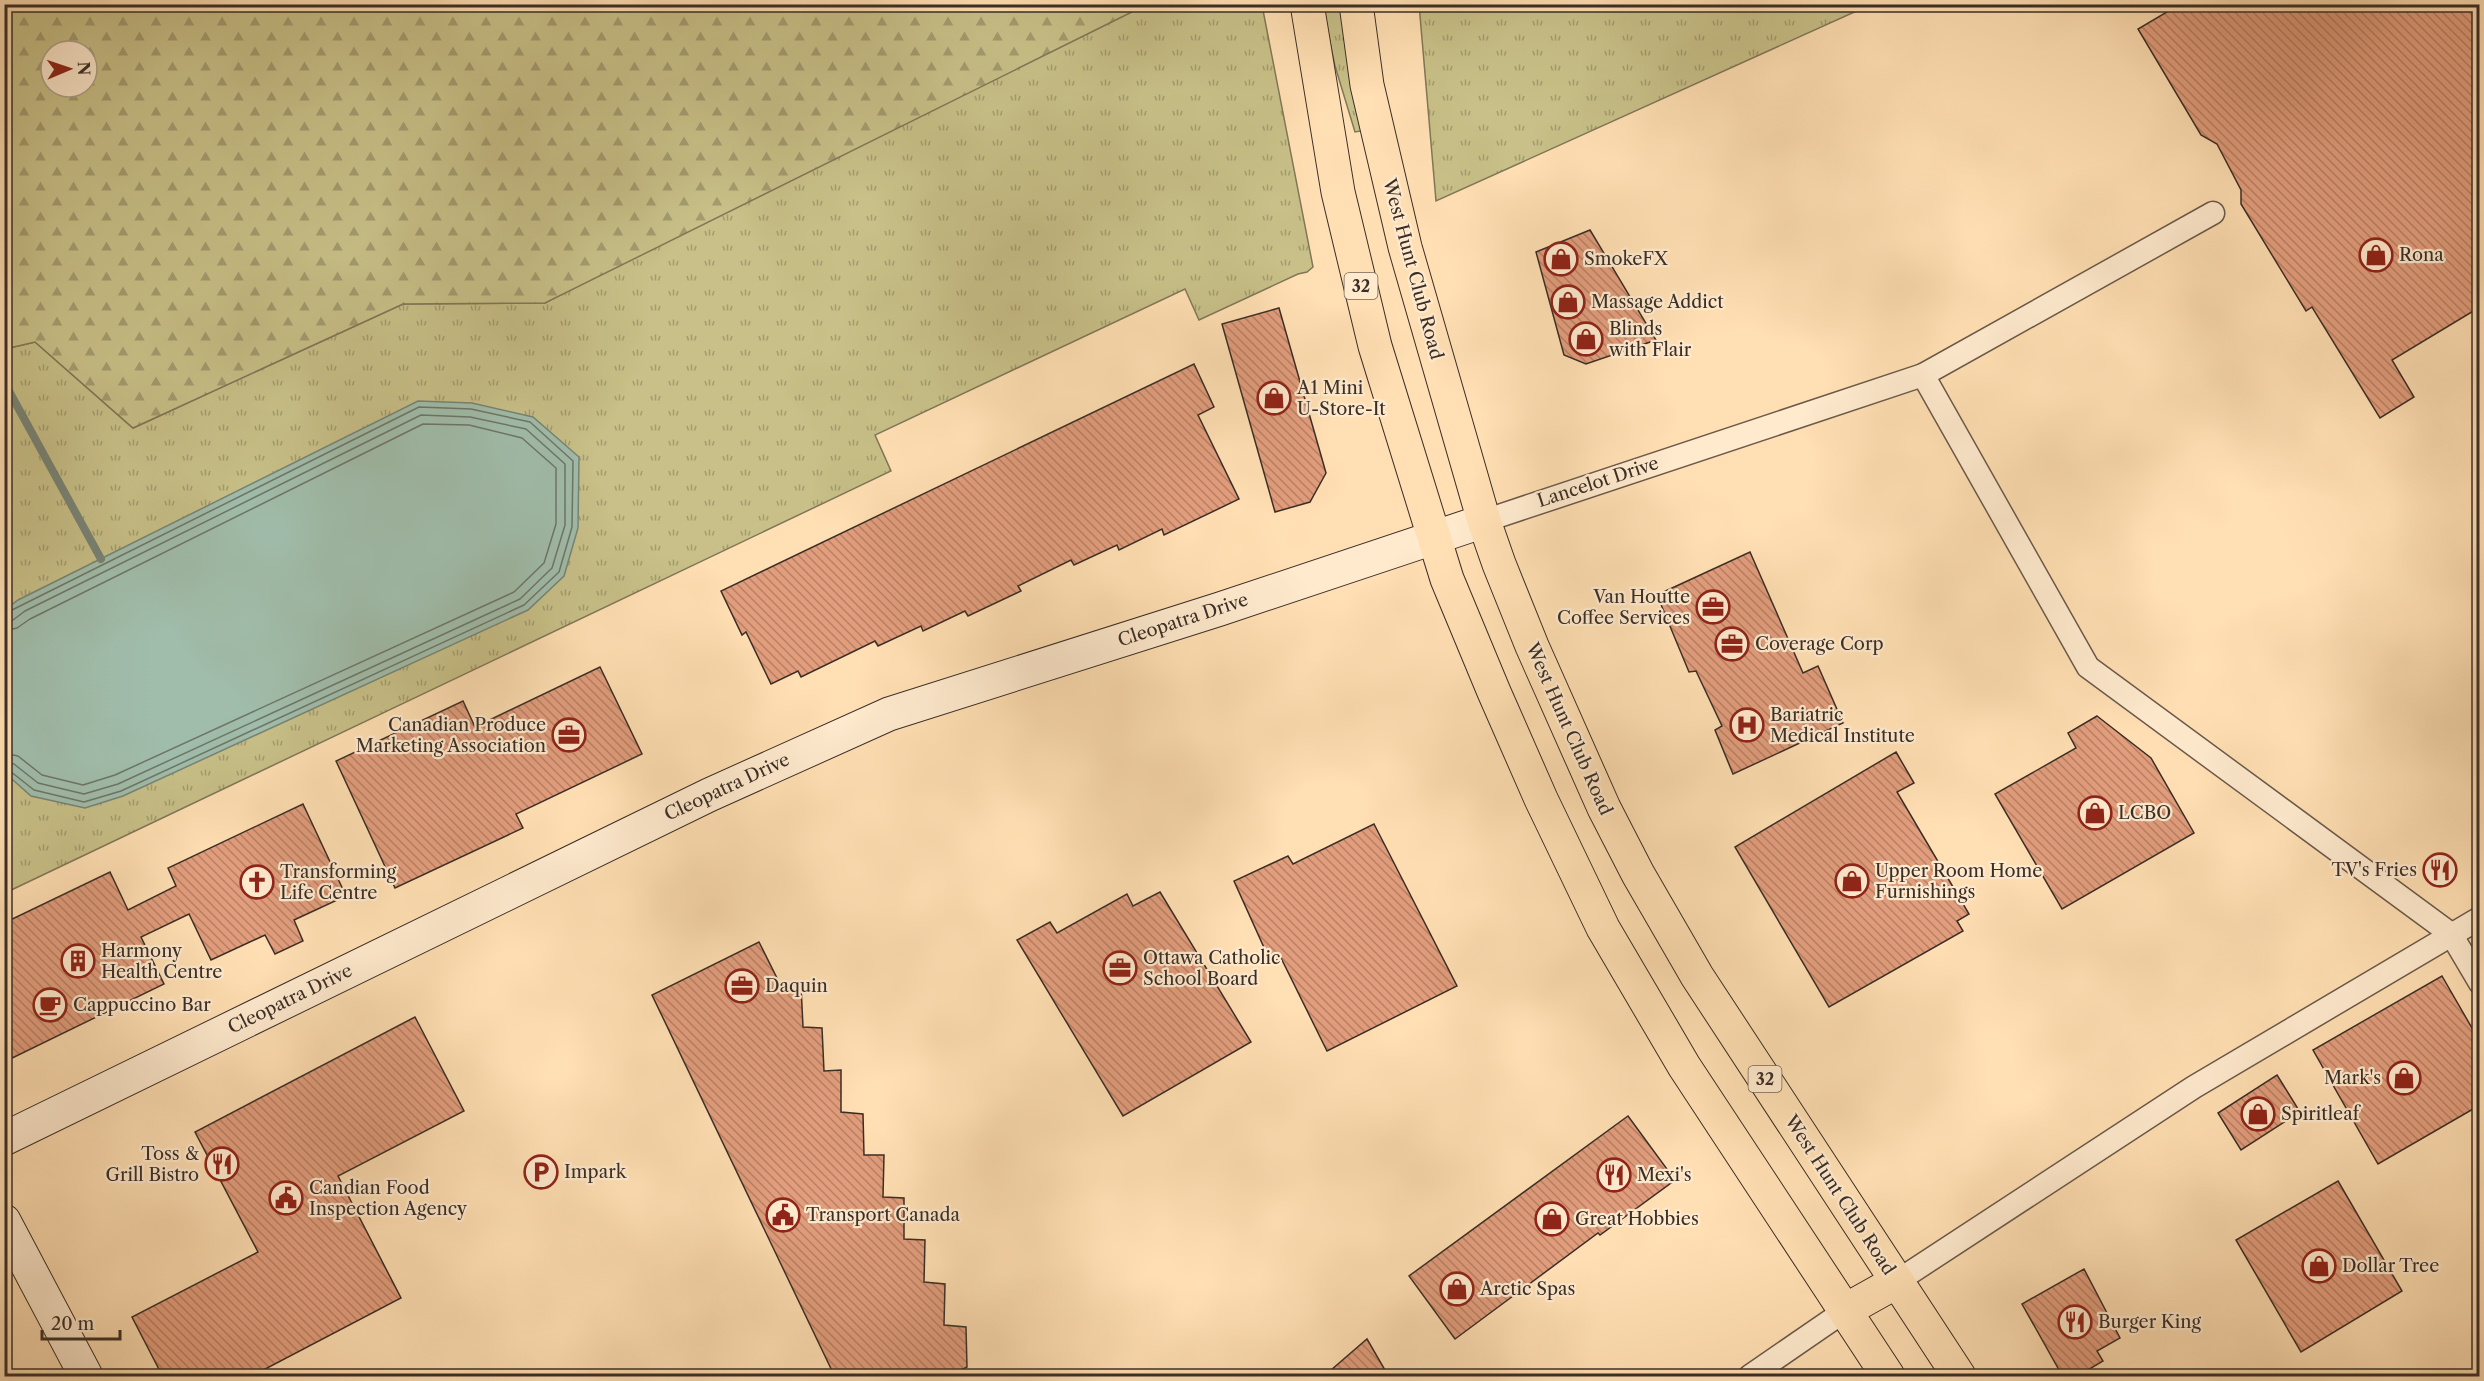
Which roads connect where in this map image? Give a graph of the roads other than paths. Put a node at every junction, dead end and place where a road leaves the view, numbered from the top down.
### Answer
1 (1307, 4) edge
2 (1356, 4) edge
3 (2213, 213) dead end
4 (1923, 375) junction
5 (1484, 520) junction
6 (1434, 537) junction
7 (2480, 918) edge
8 (2451, 934) junction
9 (2480, 982) edge
10 (4, 1139) edge
11 (4, 1221) edge
12 (1896, 1282) junction
13 (1846, 1310) junction
14 (86, 1377) edge
15 (1750, 1377) edge
16 (1888, 1377) edge
17 (1959, 1377) edge

1 - 6 main road, 32
2 - 5 main road, West Hunt Club Road / 32
3 - 4 street, Lancelot Drive
4 - 5 street, Lancelot Drive
4 - 8 street
5 - 6 street, Cleopatra Drive
5 - 12 main road, West Hunt Club Road / 32
6 - 10 street, Cleopatra Drive
6 - 13 main road, 32
7 - 8 street
8 - 9 street
8 - 12 street
11 - 14 street
12 - 13 main road
12 - 17 main road, West Hunt Club Road / 32
13 - 15 street
13 - 16 main road, 32

